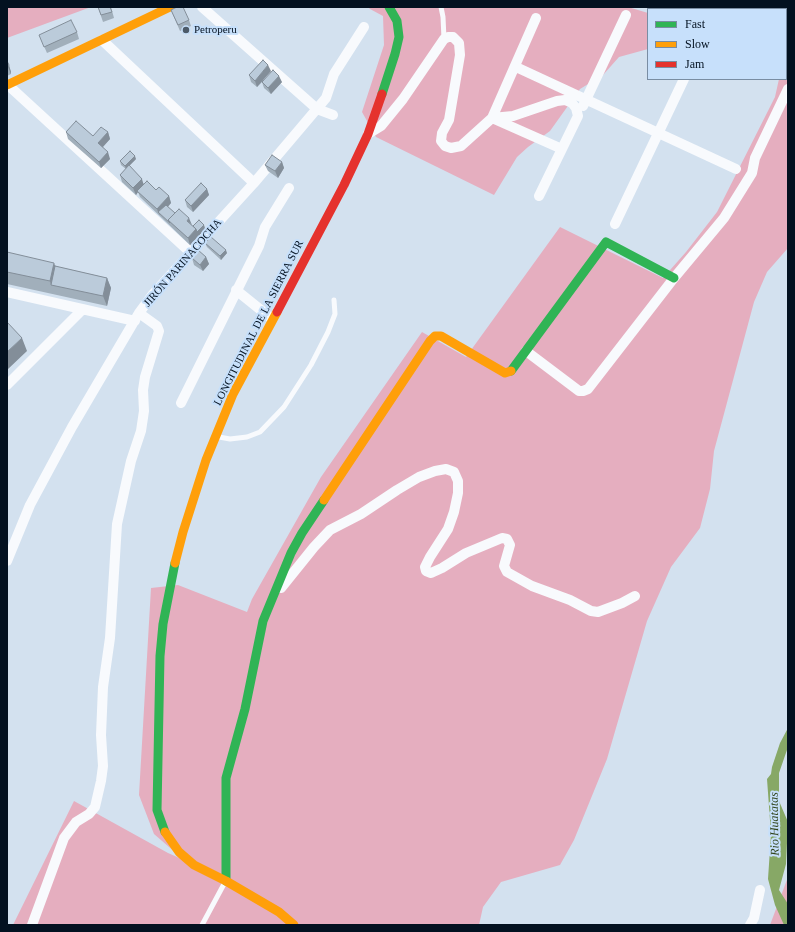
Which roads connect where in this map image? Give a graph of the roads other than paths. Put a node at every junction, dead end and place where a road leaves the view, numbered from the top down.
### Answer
1 (170, 7) edge
2 (202, 7) edge
3 (389, 7) edge
4 (441, 7) edge
5 (626, 15) dead end
6 (536, 18) dead end
7 (364, 27) dead end
8 (444, 39) junction
9 (102, 40) junction
10 (516, 67) junction
11 (684, 80) edge
12 (8, 85) edge
13 (788, 89) edge
14 (586, 100) junction
15 (317, 109) junction
16 (333, 115) dead end
17 (578, 116) junction
18 (492, 118) junction
19 (658, 133) junction
20 (368, 134) junction
21 (562, 149) junction
22 (736, 169) dead end
23 (254, 183) junction
24 (289, 188) dead end
25 (539, 196) dead end
26 (615, 224) dead end
27 (191, 253) junction
28 (674, 278) junction
29 (236, 290) junction
30 (7, 292) edge
31 (334, 300) dead end
32 (83, 309) junction
33 (137, 317) junction
34 (272, 319) junction
35 (526, 351) junction
36 (7, 385) edge
37 (181, 403) dead end
38 (216, 436) junction
39 (7, 561) edge
40 (634, 596) dead end
41 (274, 598) junction
42 (226, 881) junction
43 (760, 890) dead end
44 (32, 925) edge
45 (202, 925) edge
46 (294, 925) edge
47 (750, 925) edge

1 - 9 main road
2 - 15 street
3 - 20 main road, LONGITUDINAL DE LA SIERRA SUR
4 - 8 lane
5 - 14 street
6 - 10 street
7 - 15 street, JIRÓN PARINACOCHA
8 - 18 street
8 - 20 street
9 - 12 main road
9 - 23 street
10 - 14 street
10 - 18 street
11 - 19 street
12 - 27 street
13 - 28 street
14 - 17 street
14 - 19 street
15 - 16 street
15 - 23 street, JIRÓN PARINACOCHA
17 - 18 street
17 - 21 street
18 - 21 street
19 - 22 street
19 - 26 street
20 - 34 main road, LONGITUDINAL DE LA SIERRA SUR
21 - 25 street
23 - 27 street, JIRÓN PARINACOCHA
24 - 29 street
27 - 33 street, JIRÓN PARINACOCHA
28 - 35 main road
28 - 35 street
29 - 34 street
29 - 37 street
30 - 32 street
31 - 38 lane
32 - 33 street
32 - 36 street
33 - 39 street, JIRÓN PARINACOCHA
33 - 44 street
34 - 38 main road, LONGITUDINAL DE LA SIERRA SUR
35 - 41 main road
38 - 42 main road, LONGITUDINAL DE LA SIERRA SUR
40 - 41 street
41 - 42 main road
42 - 45 lane
42 - 46 main road, LONGITUDINAL DE LA SIERRA SUR
43 - 47 street

